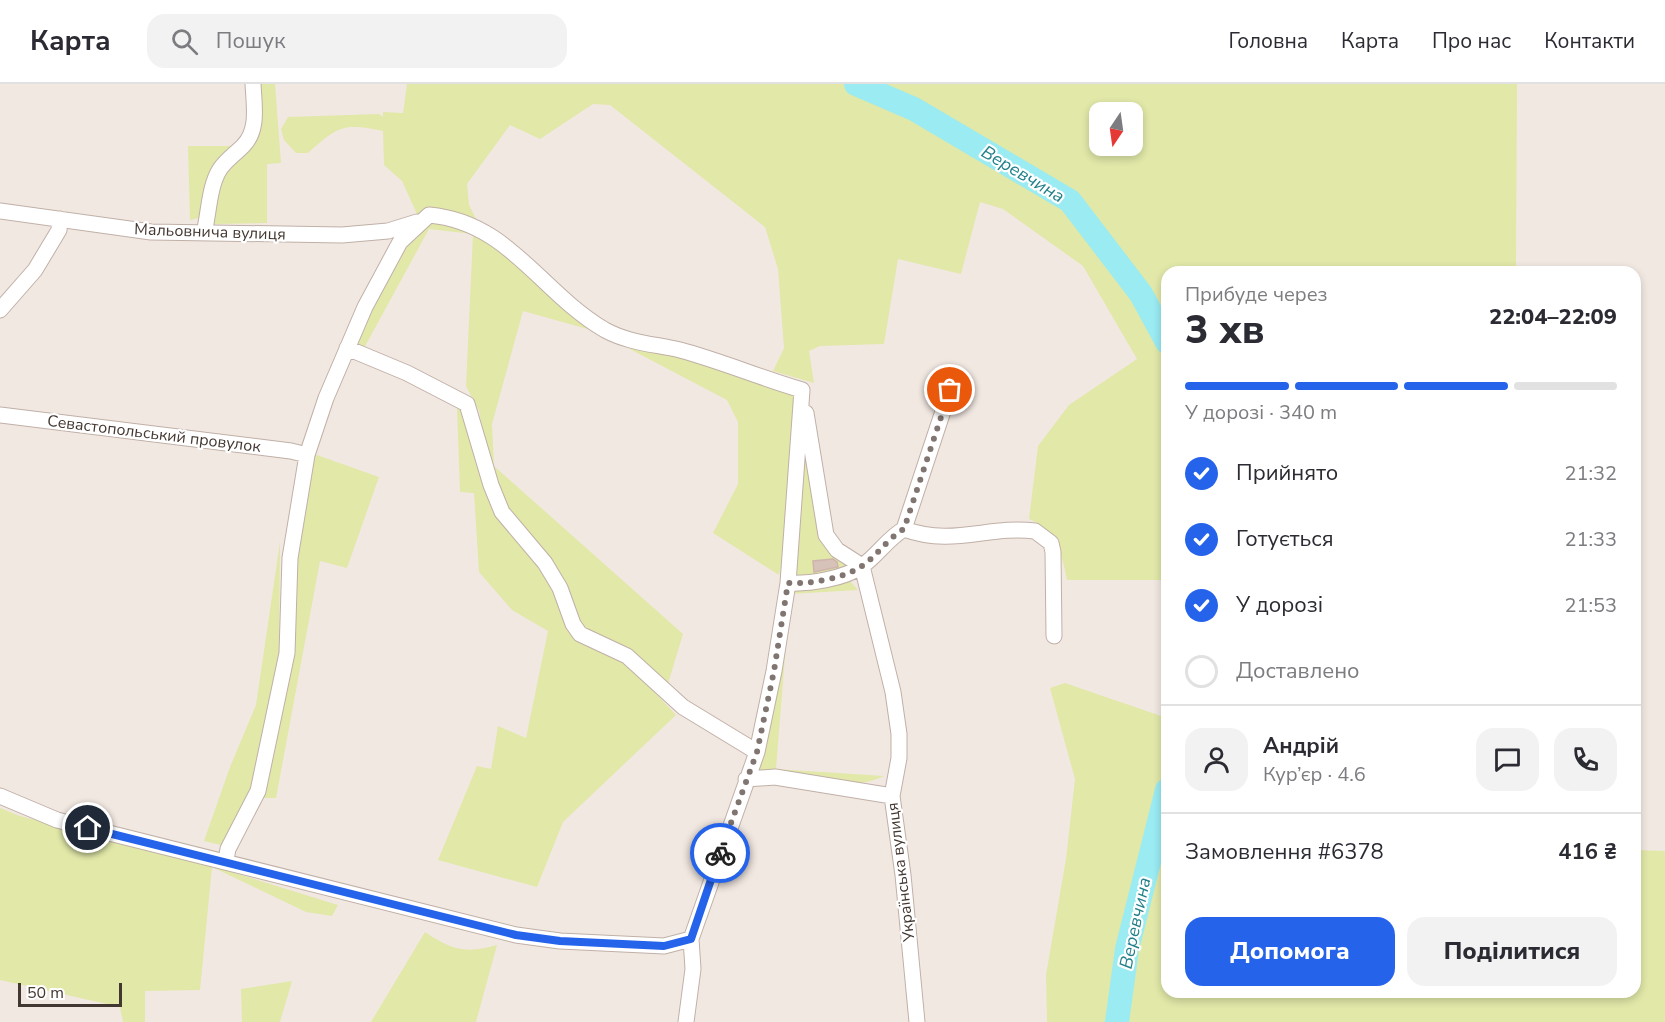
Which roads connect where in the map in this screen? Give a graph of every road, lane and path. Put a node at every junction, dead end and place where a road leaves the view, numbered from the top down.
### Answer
1 (253, 84) edge
2 (0, 211) edge
3 (424, 218) junction
4 (60, 219) junction
5 (204, 232) junction
6 (0, 309) edge
7 (347, 348) junction
8 (802, 390) junction
9 (950, 390) dead end
10 (0, 415) edge
11 (307, 455) junction
12 (904, 529) junction
13 (862, 566) junction
14 (788, 583) junction
15 (1054, 636) dead end
16 (757, 752) junction
17 (746, 779) junction
18 (0, 796) edge
19 (892, 796) junction
20 (226, 860) junction
21 (691, 939) junction
22 (686, 1022) edge
23 (917, 1022) edge

1 - 5 street
2 - 4 street, Мальовнича вулиця
3 - 5 street, Мальовнича вулиця
3 - 7 street
3 - 8 street
4 - 5 street, Мальовнича вулиця
4 - 6 street
7 - 11 street
7 - 16 street
8 - 13 street
8 - 14 street
9 - 12 street
10 - 11 street, Севастопольський провулок
11 - 20 street
12 - 13 street
12 - 15 street
13 - 14 street
13 - 19 street, Українська вулиця
14 - 16 street
16 - 17 street
17 - 19 street
17 - 21 street
18 - 20 street
19 - 23 street, Українська вулиця
20 - 21 street
21 - 22 street

